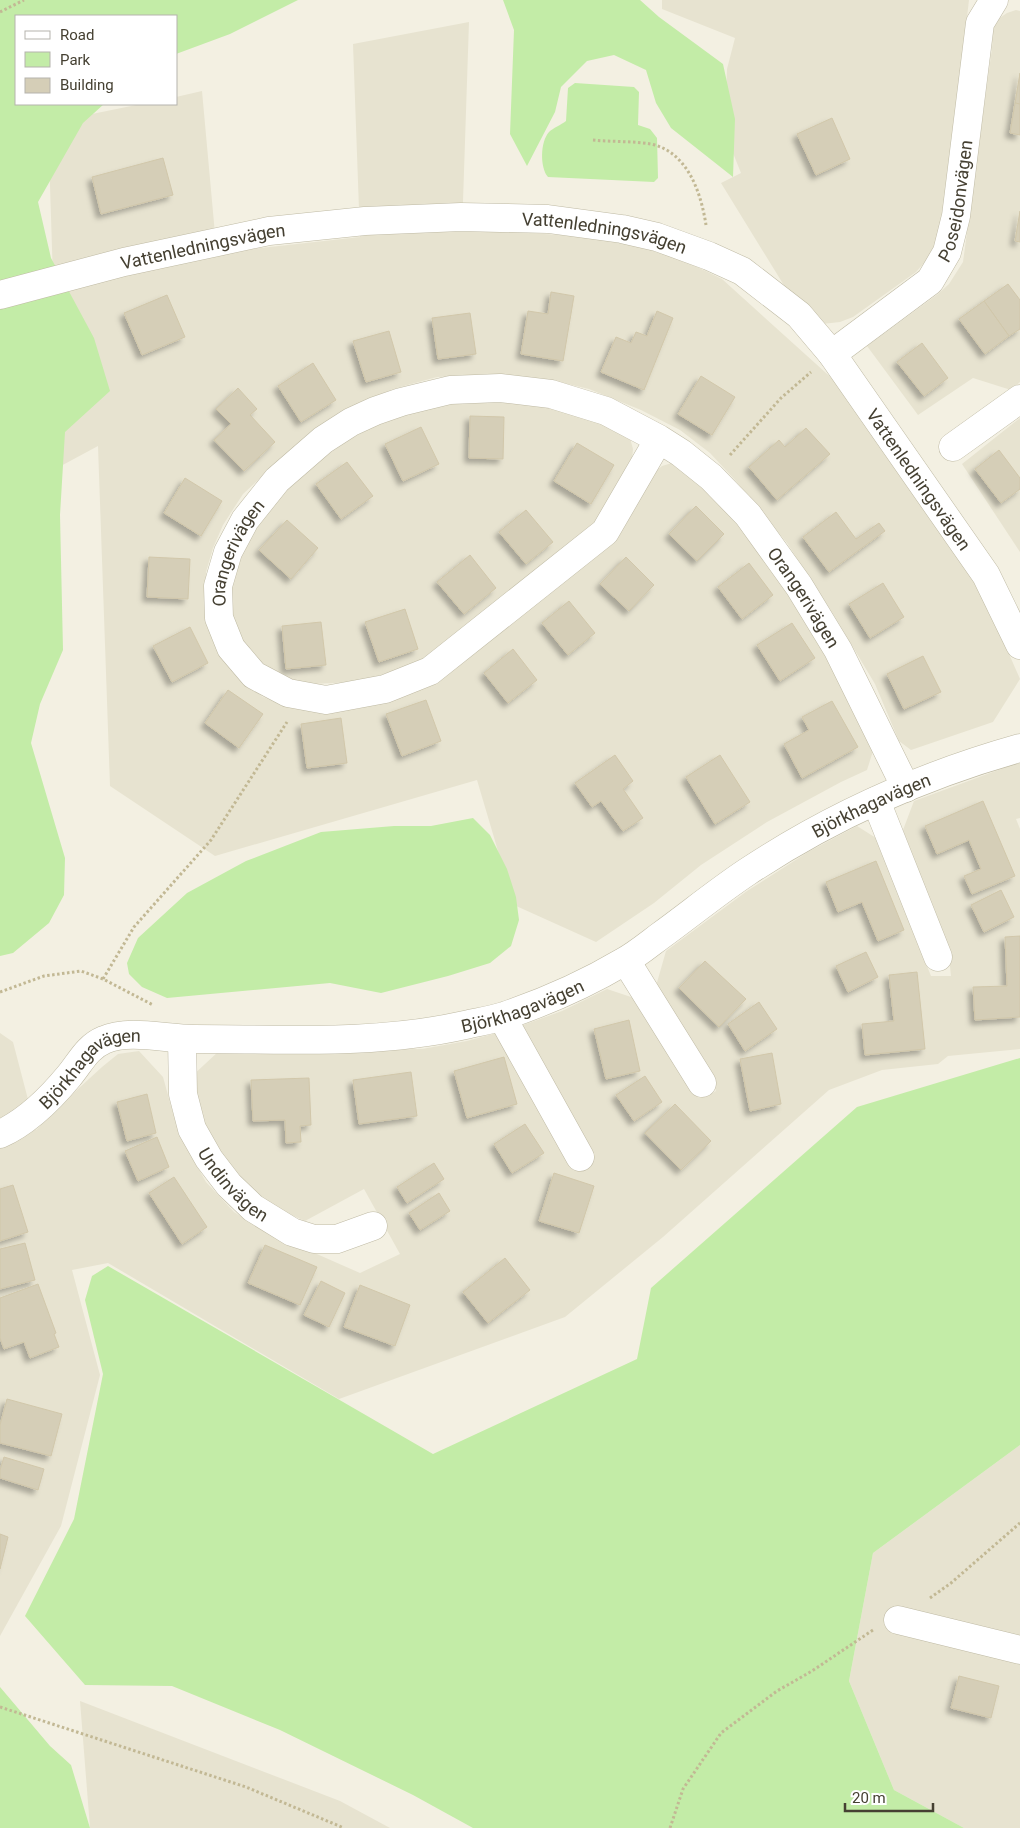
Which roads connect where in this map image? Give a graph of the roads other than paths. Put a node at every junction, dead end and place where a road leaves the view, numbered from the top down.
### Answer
1 (994, 0) edge
2 (0, 295) edge
3 (832, 354) junction
4 (1020, 399) edge
5 (659, 439) junction
6 (953, 447) dead end
7 (1020, 645) edge
8 (1020, 748) edge
9 (906, 788) junction
10 (876, 800) junction
11 (938, 956) dead end
12 (626, 961) junction
13 (502, 1017) junction
14 (182, 1039) junction
15 (702, 1083) dead end
16 (0, 1134) edge
17 (580, 1157) dead end
18 (373, 1226) dead end
19 (898, 1620) road end
20 (1020, 1650) edge

1 - 3 street, Poseidonvägen
2 - 3 street, Vattenledningsvägen
3 - 7 street, Vattenledningsvägen
4 - 6 street
5 - 5 street, Orangerivägen
5 - 9 street, Orangerivägen
8 - 9 street, Björkhagavägen
9 - 10 street, Björkhagavägen
10 - 11 street
10 - 12 street, Björkhagavägen
12 - 13 street, Björkhagavägen
12 - 15 street
13 - 14 street, Björkhagavägen
13 - 17 street
14 - 16 street, Björkhagavägen
14 - 18 street, Undinvägen
19 - 20 street

